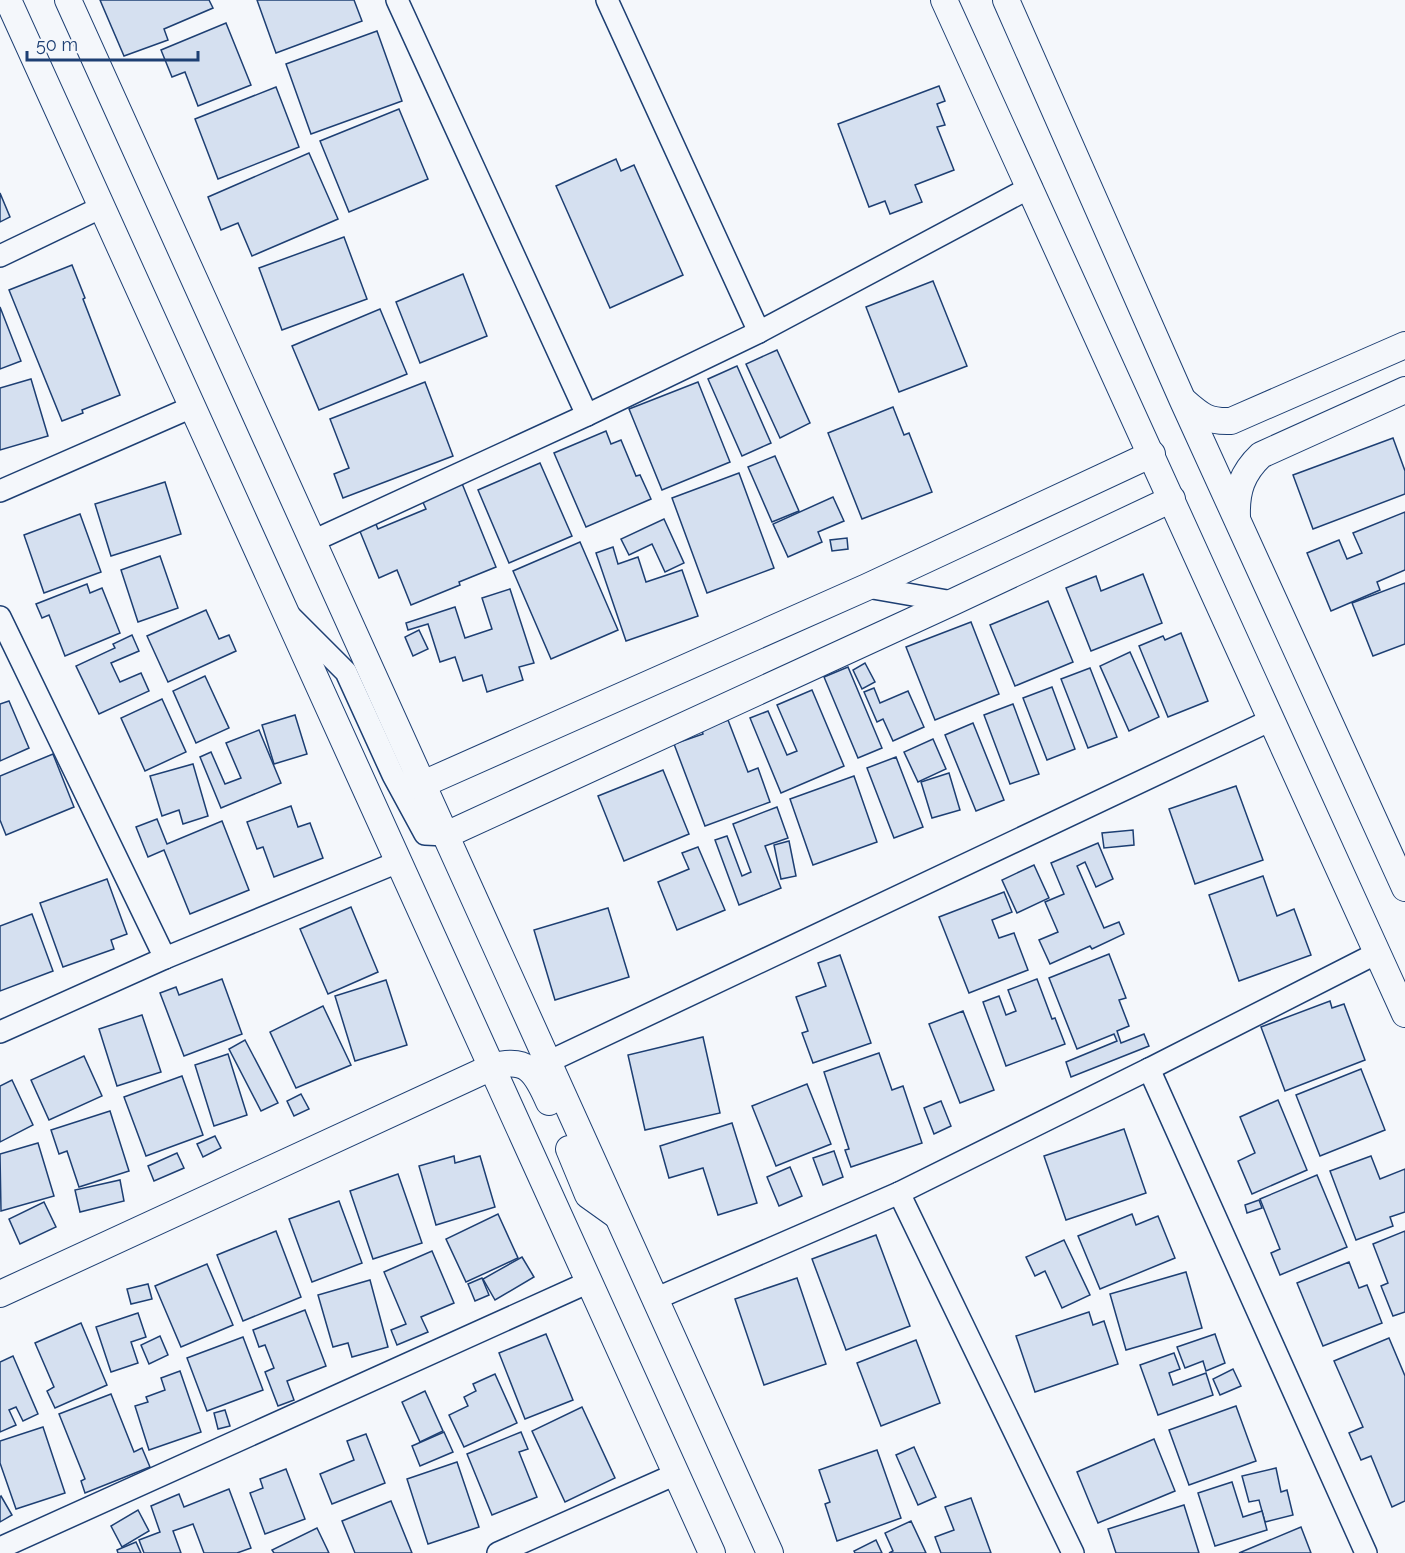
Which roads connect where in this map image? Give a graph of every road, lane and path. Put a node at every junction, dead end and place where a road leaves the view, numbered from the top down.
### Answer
1 (8, 0) edge
2 (69, 0) edge
3 (397, 0) edge
4 (607, 0) edge
5 (945, 0) edge
6 (1007, 0) edge
7 (1030, 187) junction
8 (102, 207) junction
9 (0, 256) edge
10 (759, 332) junction
11 (1405, 345) edge
12 (1405, 390) edge
13 (1184, 401) junction
14 (1268, 406) junction
15 (192, 407) junction
16 (587, 415) junction
17 (1283, 444) junction
18 (1152, 454) junction
19 (0, 491) edge
20 (1172, 499) junction
21 (1237, 517) junction
22 (313, 541) junction
23 (867, 587) junction
24 (953, 602) junction
25 (284, 610) junction
26 (0, 617) edge
27 (1271, 720) junction
28 (423, 784) junction
29 (446, 834) junction
30 (398, 862) junction
31 (1405, 888) edge
32 (1377, 953) junction
33 (165, 958) junction
34 (1405, 1014) edge
35 (0, 1032) edge
36 (548, 1062) junction
37 (492, 1067) junction
38 (1149, 1069) junction
39 (899, 1193) junction
40 (618, 1216) junction
41 (589, 1282) junction
42 (0, 1294) edge
43 (655, 1299) junction
44 (676, 1474) junction
45 (0, 1548) edge
46 (498, 1553) edge
47 (712, 1553) edge
48 (770, 1553) edge
49 (1073, 1553) edge
50 (1366, 1553) edge

1 - 8 street
2 - 22 street
3 - 16 street
4 - 10 street
5 - 7 street
6 - 13 street
7 - 10 street
7 - 18 street
8 - 9 street
8 - 15 street
10 - 16 street
11 - 14 street
12 - 17 street
13 - 14 street
13 - 21 street
14 - 17 street
15 - 19 street
15 - 25 street
16 - 22 street
17 - 21 street
18 - 20 street
18 - 23 street
20 - 24 street
20 - 27 street
21 - 31 street
22 - 28 street
23 - 24 street
23 - 28 street
24 - 29 street
25 - 29 street
25 - 30 street
26 - 33 street
27 - 32 street
27 - 36 street
28 - 29 street
29 - 36 street
30 - 33 street
30 - 37 street
32 - 34 street
32 - 38 street
33 - 35 street
36 - 40 street
37 - 40 street
37 - 41 street
37 - 42 street
38 - 39 street
38 - 50 street
39 - 43 street
39 - 49 street
40 - 43 street
41 - 44 street
41 - 45 street
43 - 48 street
44 - 46 street
44 - 47 street

